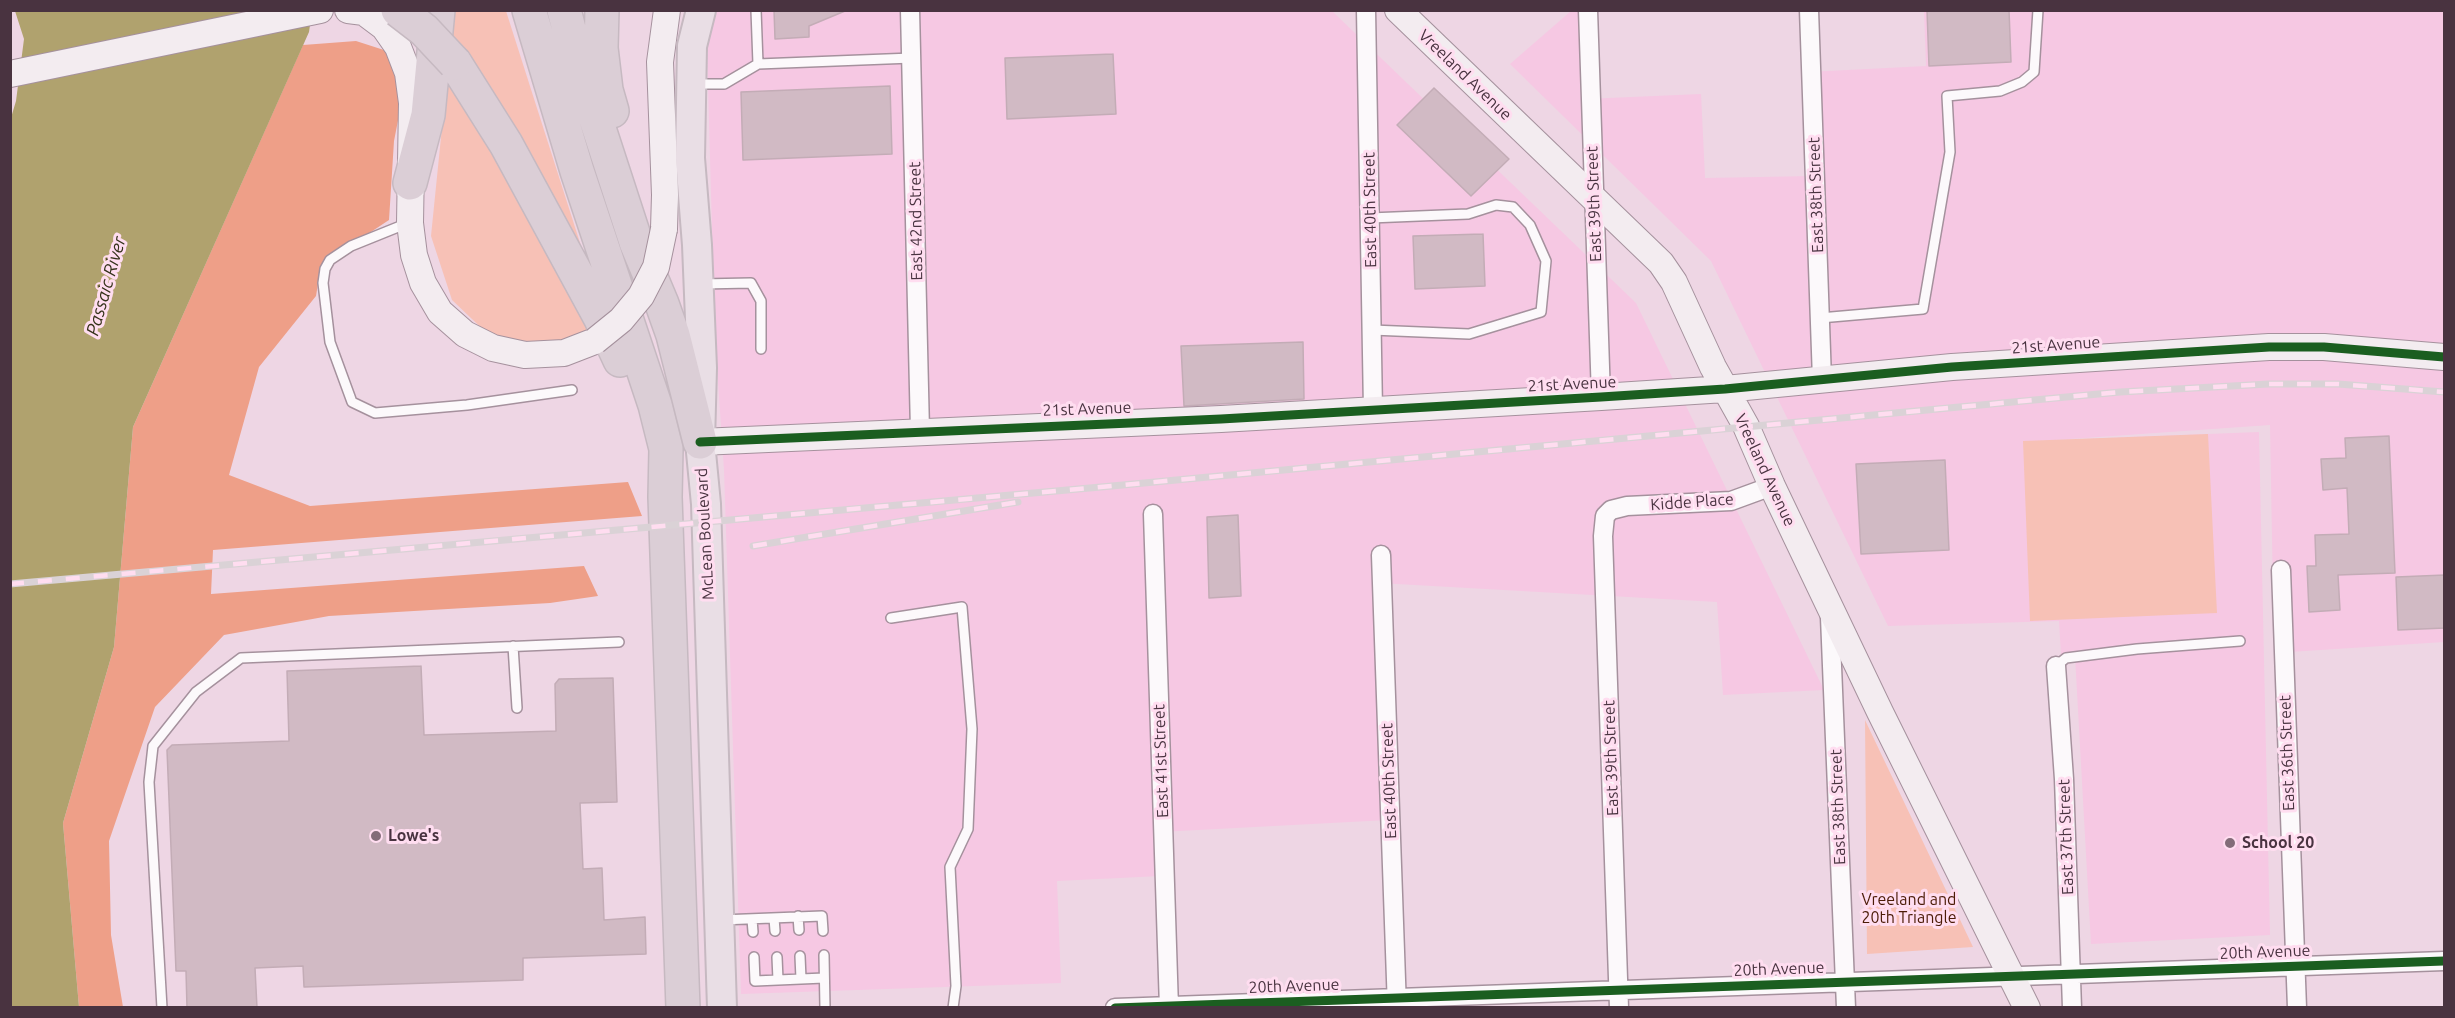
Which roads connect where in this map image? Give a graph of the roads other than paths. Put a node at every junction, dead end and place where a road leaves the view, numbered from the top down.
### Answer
1 (320, 10) edge
2 (348, 10) edge
3 (398, 10) edge
4 (438, 10) edge
5 (529, 10) edge
6 (564, 10) edge
7 (602, 10) edge
8 (667, 10) edge
9 (700, 10) edge
10 (756, 10) edge
11 (910, 10) edge
12 (1366, 10) edge
13 (1398, 10) edge
14 (1588, 10) edge
15 (1809, 10) edge
16 (2038, 10) edge
17 (912, 58) junction
18 (758, 64) junction
19 (10, 74) edge
20 (691, 84) junction
21 (410, 183) junction
22 (1594, 200) junction
23 (1370, 218) junction
24 (410, 223) junction
25 (699, 284) junction
26 (662, 304) junction
27 (1820, 318) junction
28 (1372, 330) junction
29 (761, 349) dead end
30 (2445, 357) edge
31 (1822, 380) junction
32 (1725, 389) junction
33 (572, 390) dead end
34 (1600, 397) junction
35 (1373, 410) junction
36 (920, 431) junction
37 (700, 441) junction
38 (1772, 486) junction
39 (665, 497) junction
40 (1611, 510) joint
41 (1153, 514) dead end
42 (1381, 555) dead end
43 (2281, 570) dead end
44 (1830, 607) junction
45 (891, 618) dead end
46 (2240, 641) dead end
47 (619, 642) dead end
48 (513, 646) junction
49 (2056, 666) joint
50 (517, 708) dead end
51 (798, 916) junction
52 (774, 918) junction
53 (752, 919) junction
54 (718, 920) junction
55 (799, 930) dead end
56 (775, 931) dead end
57 (823, 931) dead end
58 (753, 932) dead end
59 (824, 955) dead end
60 (754, 957) dead end
61 (777, 957) dead end
62 (800, 957) dead end
63 (2445, 961) edge
64 (2296, 966) junction
65 (2070, 974) junction
66 (2012, 976) junction
67 (824, 978) junction
68 (801, 979) junction
69 (778, 980) junction
70 (1845, 982) junction
71 (1619, 999) edge
72 (1397, 1003) edge
73 (1169, 1007) edge
74 (162, 1008) edge
75 (683, 1008) edge
76 (722, 1008) edge
77 (825, 1008) edge
78 (953, 1008) edge
79 (1115, 1008) edge
80 (1845, 1008) edge
81 (2027, 1008) edge
82 (2072, 1008) edge
83 (2297, 1008) edge

1 - 19 main road
2 - 21 main road
3 - 39 highway, bridge
4 - 21 highway
5 - 39 highway
6 - 26 highway, McLean Boulevard
7 - 26 highway
8 - 24 main road, bridge
9 - 20 main road
10 - 18 lane
11 - 17 street, East 42nd Street
12 - 23 street, East 40th Street
13 - 22 main road, Vreeland Avenue
14 - 22 street, East 39th Street
15 - 27 street, East 38th Street
16 - 27 lane
17 - 18 lane
17 - 36 street, East 42nd Street
18 - 20 lane
20 - 25 main road
21 - 24 main road
22 - 32 main road, Vreeland Avenue
22 - 34 street, East 39th Street
23 - 28 street, East 40th Street
23 - 28 lane
24 - 33 lane
25 - 29 lane
25 - 37 main road
26 - 37 highway, McLean Boulevard
27 - 31 street, East 38th Street
28 - 35 street, East 40th Street
30 - 31 main road, 21st Avenue
31 - 32 main road, 21st Avenue
32 - 34 main road, 21st Avenue
32 - 38 main road, Vreeland Avenue
34 - 35 main road, 21st Avenue
35 - 36 main road, 21st Avenue
36 - 37 main road, 21st Avenue
37 - 54 main road, McLean Boulevard
38 - 40 street, Kidde Place
38 - 44 main road, Vreeland Avenue
39 - 75 highway
40 - 71 street, East 39th Street
41 - 73 street, East 41st Street
42 - 72 street, East 40th Street
43 - 64 street, East 36th Street
44 - 66 main road, Vreeland Avenue
44 - 70 street, East 38th Street
45 - 78 lane
46 - 49 lane
47 - 48 lane
48 - 50 lane
48 - 74 lane
49 - 65 street, East 37th Street
51 - 52 lane
51 - 55 lane
51 - 57 lane
52 - 53 lane
52 - 56 lane
53 - 54 lane
53 - 58 lane
54 - 76 main road, McLean Boulevard
59 - 67 lane
60 - 69 lane
61 - 69 lane
62 - 68 lane
63 - 64 street, 20th Avenue
64 - 65 street, 20th Avenue
64 - 83 street, East 36th Street
65 - 66 street, 20th Avenue
65 - 82 street, East 37th Street
66 - 70 street, 20th Avenue
66 - 81 main road, Vreeland Avenue
67 - 68 lane
67 - 77 lane
68 - 69 lane
70 - 71 street, 20th Avenue
70 - 80 street, East 38th Street
71 - 72 street, 20th Avenue
72 - 73 street, 20th Avenue
73 - 79 street, 20th Avenue

